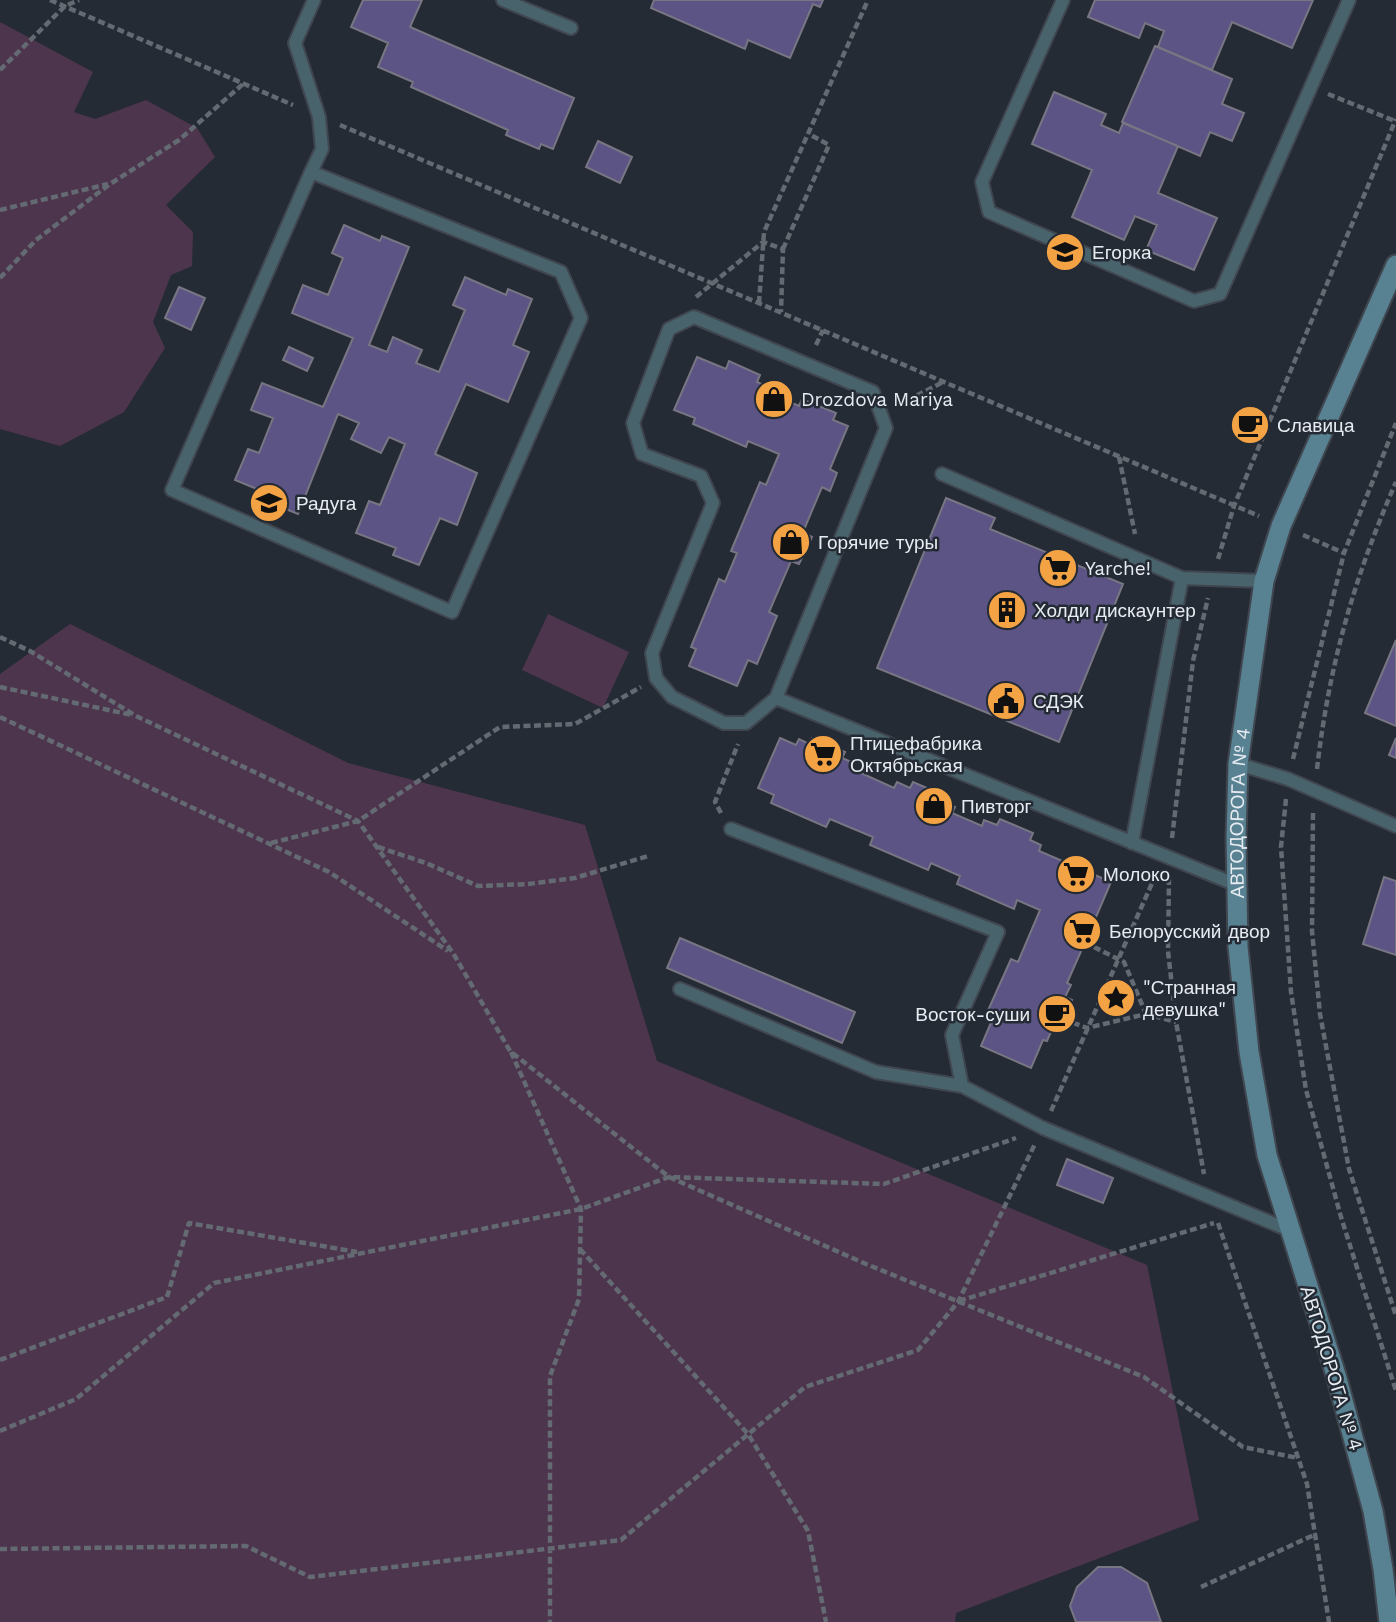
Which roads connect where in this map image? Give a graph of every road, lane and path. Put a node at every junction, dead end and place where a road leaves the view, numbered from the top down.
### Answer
1 (50, 0) edge
2 (79, 0) edge
3 (314, 0) edge
4 (503, 0) edge
5 (868, 0) edge
6 (1063, 0) edge
7 (1349, 0) edge
8 (65, 6) junction
9 (572, 28) dead end
10 (0, 70) edge
11 (243, 83) junction
12 (1312, 88) junction
13 (319, 117) junction
14 (1395, 121) edge
15 (809, 134) dead end
16 (311, 172) junction
17 (110, 184) junction
18 (0, 210) edge
19 (763, 243) junction
20 (783, 249) junction
21 (1396, 265) edge
22 (0, 278) edge
23 (712, 283) junction
24 (759, 303) junction
25 (781, 312) junction
26 (694, 317) junction
27 (944, 382) junction
28 (880, 412) junction
29 (1396, 423) edge
30 (1119, 457) junction
31 (942, 474) dead end
32 (1396, 482) edge
33 (1281, 526) junction
34 (1343, 552) junction
35 (1141, 560) junction
36 (1182, 578) junction
37 (1264, 581) junction
38 (0, 637) edge
39 (656, 678) junction
40 (0, 687) edge
41 (775, 698) junction
42 (136, 716) junction
43 (0, 717) edge
44 (746, 723) junction
45 (1238, 764) junction
46 (1288, 779) junction
47 (1315, 791) junction
48 (358, 821) junction
49 (1396, 826) edge
50 (731, 830) joint
51 (270, 843) junction
52 (1132, 843) junction
53 (377, 847) junction
54 (648, 856) dead end
55 (1170, 860) junction
56 (1237, 886) junction
57 (1094, 947) dead end
58 (453, 953) junction
59 (1118, 958) junction
60 (680, 989) dead end
61 (1146, 1014) junction
62 (1063, 1020) dead end
63 (1176, 1023) dead end
64 (1087, 1028) junction
65 (510, 1051) junction
66 (962, 1086) junction
67 (1043, 1128) junction
68 (669, 1177) junction
69 (581, 1209) junction
70 (1217, 1222) dead end
71 (1289, 1230) junction
72 (580, 1248) junction
73 (363, 1252) junction
74 (958, 1302) junction
75 (1396, 1316) edge
76 (0, 1360) edge
77 (1396, 1391) edge
78 (0, 1431) edge
79 (748, 1434) junction
80 (1298, 1458) dead end
81 (1316, 1534) dead end
82 (549, 1548) junction
83 (0, 1549) edge
84 (1201, 1587) dead end
85 (550, 1622) edge
86 (826, 1622) edge
87 (1389, 1622) edge

1 - 8 path
2 - 8 path
3 - 13 lane
4 - 9 lane
5 - 19 path
6 - 12 lane
7 - 12 lane
8 - 10 path
8 - 11 path
11 - 13 path
11 - 17 path
12 - 14 path
13 - 16 lane
13 - 23 path
15 - 20 path
16 - 16 lane
17 - 18 path
17 - 22 path
19 - 20 path
19 - 23 path
19 - 24 path
20 - 25 path
21 - 33 main road, АВТОДОРОГА № 4
23 - 24 path
23 - 26 path
24 - 25 path
25 - 27 path
26 - 28 lane
26 - 39 lane
27 - 28 path
27 - 30 path
28 - 41 lane
29 - 34 path
30 - 33 path
30 - 35 path
31 - 35 lane
32 - 47 path
33 - 34 path
33 - 37 main road, АВТОДОРОГА № 4
34 - 46 path
35 - 36 lane
36 - 37 lane
36 - 52 lane
37 - 45 main road, АВТОДОРОГА № 4
38 - 42 path
39 - 44 lane
39 - 48 path
40 - 42 path
41 - 44 lane
41 - 52 lane
42 - 48 path
43 - 51 path
44 - 50 path
45 - 46 lane
45 - 56 main road, АВТОДОРОГА № 4
46 - 47 lane
46 - 77 path
47 - 49 lane
47 - 75 path
48 - 51 path
48 - 53 path
50 - 66 lane
51 - 58 path
52 - 55 lane
53 - 54 path
53 - 58 path
55 - 56 lane
55 - 59 path
56 - 71 main road, АВТОДОРОГА № 4
57 - 59 path
58 - 65 path
59 - 61 path
59 - 64 path
60 - 66 lane
61 - 63 path
61 - 64 path
62 - 64 path
64 - 67 path
65 - 68 path
65 - 69 path
66 - 67 lane
67 - 68 path
67 - 71 lane
67 - 74 path
68 - 69 path
68 - 74 path
69 - 72 path
69 - 73 path
70 - 74 path
71 - 87 main road, АВТОДОРОГА № 4
72 - 79 path
72 - 82 path
73 - 76 path
73 - 78 path
74 - 79 path
74 - 80 path
79 - 82 path
79 - 86 path
81 - 84 path
82 - 83 path
82 - 85 path

